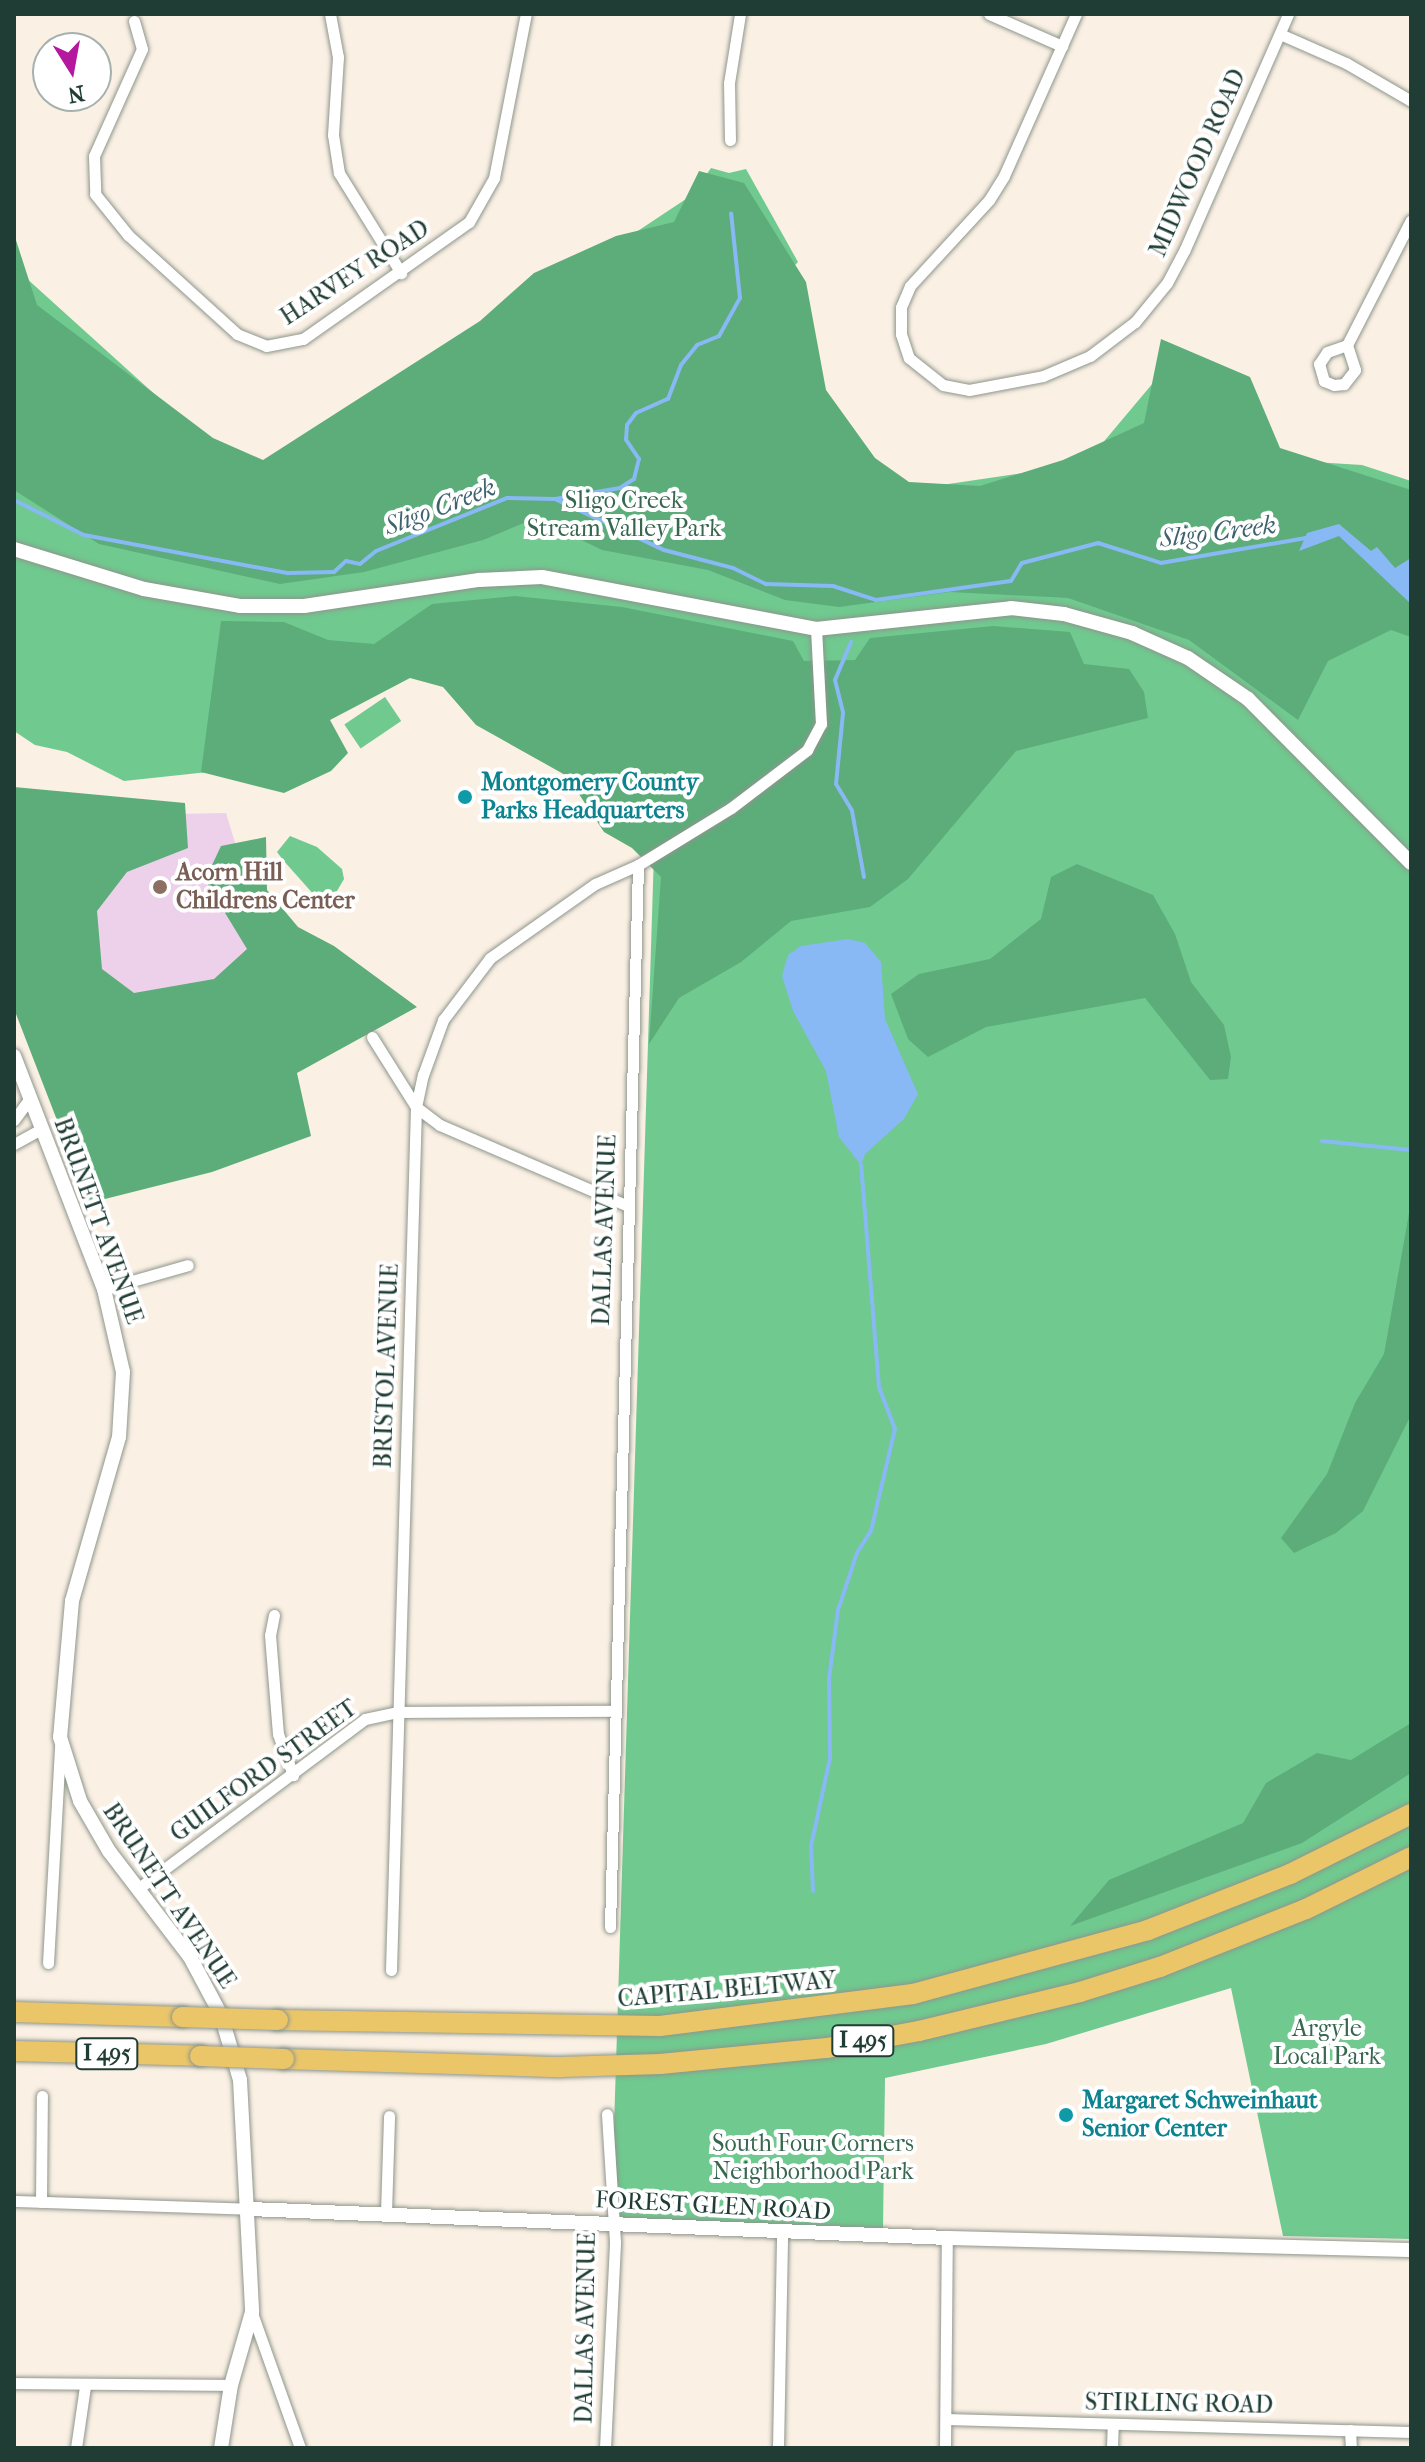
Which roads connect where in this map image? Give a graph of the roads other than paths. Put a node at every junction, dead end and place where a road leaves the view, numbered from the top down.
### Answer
1 (330, 14) edge
2 (526, 14) edge
3 (740, 14) edge
4 (989, 14) edge
5 (1076, 14) edge
6 (1288, 14) edge
7 (134, 21) dead end
8 (1280, 34) junction
9 (1062, 46) junction
10 (1411, 101) edge
11 (730, 140) dead end
12 (1411, 220) edge
13 (401, 273) junction
14 (1347, 345) dead end
15 (14, 549) edge
16 (29, 556) junction
17 (14, 561) edge
18 (816, 629) junction
19 (1411, 863) edge
20 (638, 865) junction
21 (372, 1037) dead end
22 (14, 1056) edge
23 (30, 1098) junction
24 (416, 1107) junction
25 (14, 1120) edge
26 (41, 1129) junction
27 (14, 1144) edge
28 (628, 1206) junction
29 (188, 1265) dead end
30 (104, 1289) junction
31 (274, 1615) dead end
32 (615, 1711) junction
33 (399, 1712) junction
34 (60, 1737) junction
35 (293, 1775) junction
36 (1411, 1814) edge
37 (1411, 1857) edge
38 (139, 1888) junction
39 (610, 1927) dead end
40 (48, 1963) dead end
41 (391, 1970) dead end
42 (14, 2012) edge
43 (14, 2051) edge
44 (200, 2056) junction
45 (14, 2061) edge
46 (42, 2096) dead end
47 (607, 2114) dead end
48 (389, 2116) dead end
49 (14, 2201) edge
50 (41, 2202) junction
51 (250, 2209) junction
52 (386, 2213) junction
53 (611, 2223) junction
54 (782, 2231) junction
55 (947, 2238) junction
56 (1411, 2250) edge
57 (252, 2312) junction
58 (14, 2383) edge
59 (231, 2385) junction
60 (85, 2386) junction
61 (946, 2419) junction
62 (1113, 2424) junction
63 (1350, 2430) junction
64 (1411, 2432) edge
65 (76, 2448) edge
66 (221, 2448) edge
67 (300, 2448) edge
68 (605, 2448) edge
69 (778, 2448) edge
70 (945, 2448) edge
71 (1112, 2448) edge
72 (1351, 2448) edge

1 - 13 street
2 - 13 street, HARVEY ROAD
3 - 11 street
4 - 9 street
5 - 9 street, MIDWOOD ROAD
6 - 8 street, MIDWOOD ROAD
7 - 13 street, HARVEY ROAD
8 - 9 street, MIDWOOD ROAD
8 - 10 street
12 - 14 street
15 - 16 street
16 - 17 street
16 - 18 street
18 - 19 street
18 - 20 street
20 - 24 street, BRISTOL AVENUE
20 - 28 street, DALLAS AVENUE
21 - 24 street
22 - 23 street, BRUNETT AVENUE
23 - 25 street
23 - 26 street, BRUNETT AVENUE
24 - 28 street
24 - 33 street, BRISTOL AVENUE
26 - 27 street
26 - 30 street, BRUNETT AVENUE
28 - 32 street, DALLAS AVENUE
29 - 30 street
30 - 34 street, BRUNETT AVENUE
31 - 35 street
32 - 33 street, GUILFORD STREET
32 - 39 street, DALLAS AVENUE
33 - 35 street, GUILFORD STREET
33 - 41 street, BRISTOL AVENUE
34 - 38 street, BRUNETT AVENUE
34 - 40 street
35 - 38 street, GUILFORD STREET
36 - 42 highway, CAPITAL BELTWAY / I 495, bridge
37 - 44 highway, I 495, bridge
38 - 51 street, BRUNETT AVENUE
43 - 44 highway, I 495
44 - 45 highway
46 - 50 street
47 - 53 street, DALLAS AVENUE
48 - 52 street
49 - 50 street, FOREST GLEN ROAD
50 - 51 street, FOREST GLEN ROAD
51 - 52 street, FOREST GLEN ROAD
51 - 57 street, BRUNETT AVENUE
52 - 53 street, FOREST GLEN ROAD
53 - 54 street, FOREST GLEN ROAD
53 - 68 street, DALLAS AVENUE
54 - 55 street, FOREST GLEN ROAD
54 - 69 street
55 - 56 street, FOREST GLEN ROAD
55 - 61 street
57 - 59 street, BRUNETT AVENUE
57 - 67 street
58 - 60 street
59 - 60 street
59 - 66 street, BRUNETT AVENUE
60 - 65 street
61 - 62 street, STIRLING ROAD
61 - 70 street
62 - 63 street, STIRLING ROAD
62 - 71 street
63 - 64 street, STIRLING ROAD
63 - 72 street

